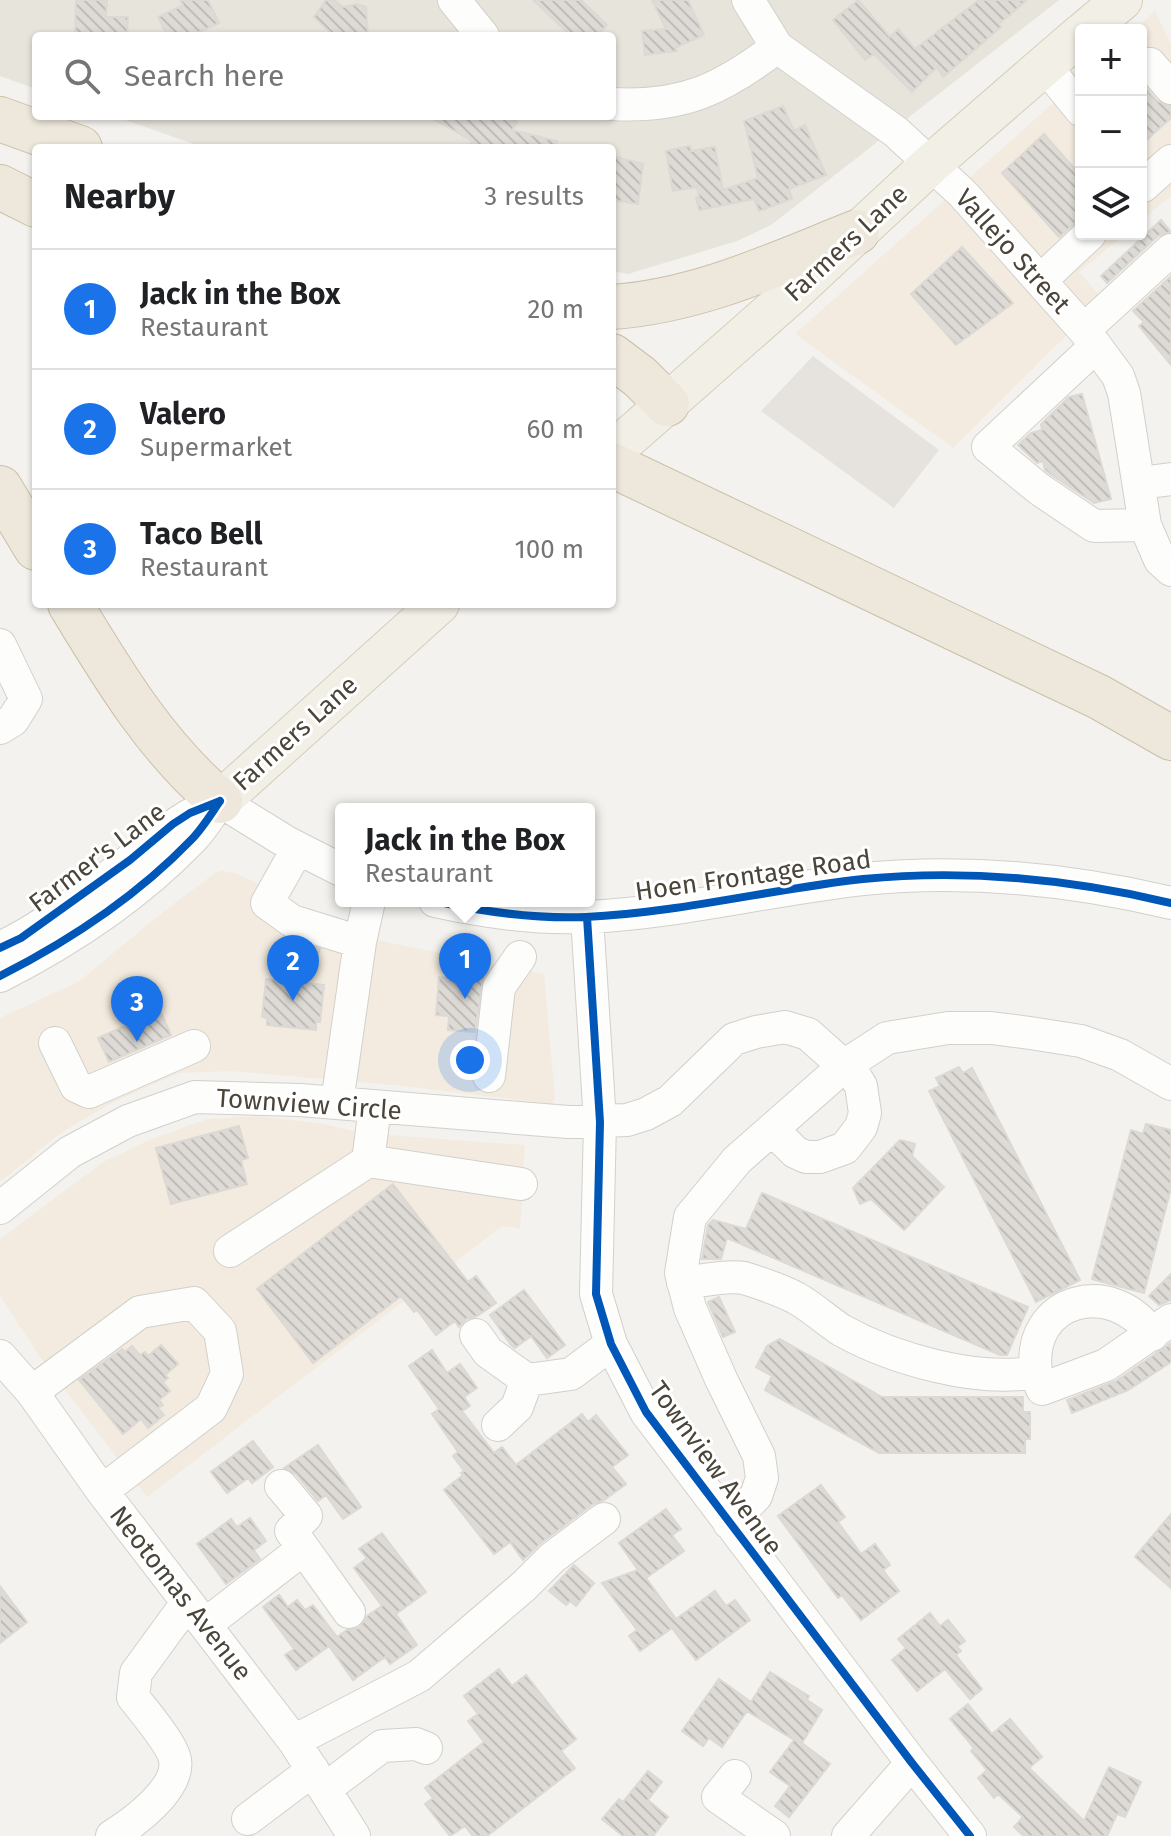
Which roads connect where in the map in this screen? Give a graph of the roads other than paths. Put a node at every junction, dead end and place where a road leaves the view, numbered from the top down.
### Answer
1 (454, 0) edge
2 (748, 0) edge
3 (1122, 0) edge
4 (1093, 24) edge
5 (480, 32) edge
6 (1075, 39) edge
7 (777, 47) junction
8 (1147, 64) edge
9 (1045, 66) junction
10 (1171, 88) edge
11 (1075, 103) edge
12 (616, 104) edge
13 (0, 119) edge
14 (69, 144) edge
15 (1171, 161) edge
16 (931, 164) junction
17 (1147, 181) edge
18 (0, 187) edge
19 (32, 203) edge
20 (857, 232) junction
21 (1084, 240) edge
22 (1171, 250) edge
23 (1041, 280) junction
24 (616, 307) edge
25 (1090, 338) junction
26 (616, 359) edge
27 (667, 404) junction
28 (616, 449) edge
29 (616, 467) edge
30 (1155, 481) edge
31 (0, 488) edge
32 (1145, 525) junction
33 (32, 541) edge
34 (1171, 570) edge
35 (72, 608) edge
36 (435, 608) edge
37 (0, 645) edge
38 (0, 728) edge
39 (1171, 738) edge
40 (220, 801) junction
41 (298, 848) junction
42 (335, 867) edge
43 (1171, 903) edge
44 (368, 907) edge
45 (471, 907) edge
46 (587, 917) junction
47 (360, 942) junction
48 (0, 948) edge
49 (520, 957) dead end
50 (0, 976) edge
51 (55, 1043) dead end
52 (194, 1046) dead end
53 (844, 1066) junction
54 (489, 1076) dead end
55 (1171, 1084) edge
56 (337, 1103) junction
57 (375, 1107) junction
58 (600, 1122) junction
59 (773, 1130) junction
60 (368, 1161) junction
61 (521, 1184) dead end
62 (0, 1208) edge
63 (230, 1251) dead end
64 (683, 1283) junction
65 (1162, 1327) edge
66 (476, 1335) dead end
67 (611, 1344) junction
68 (0, 1356) edge
69 (1036, 1372) junction
70 (527, 1380) junction
71 (32, 1392) junction
72 (498, 1425) dead end
73 (281, 1486) dead end
74 (102, 1491) junction
75 (604, 1519) dead end
76 (729, 1523) junction
77 (303, 1549) junction
78 (349, 1612) dead end
79 (196, 1614) junction
80 (294, 1741) junction
81 (426, 1748) dead end
82 (912, 1763) junction
83 (319, 1780) junction
84 (719, 1796) dead end
85 (248, 1819) dead end
86 (112, 1836) edge
87 (354, 1836) edge
88 (774, 1836) edge
89 (848, 1836) edge
90 (970, 1836) edge

1 - 5 street
2 - 7 street, Vallejo Street
3 - 4 main road
6 - 9 main road, Farmers Lane
7 - 12 street
7 - 16 street, Vallejo Street
8 - 10 street
9 - 11 street
9 - 16 main road, Farmers Lane
13 - 14 highway
15 - 17 street
16 - 20 main road, Farmers Lane
16 - 23 street, Vallejo Street
18 - 19 highway
20 - 24 highway
20 - 27 main road, Farmers Lane
21 - 23 street
22 - 25 street
23 - 25 street, Vallejo Street
25 - 30 street, Vallejo Street
25 - 32 street
26 - 27 highway
27 - 28 main road, Farmers Lane
29 - 39 highway
30 - 32 street, Vallejo Street
31 - 33 highway
32 - 34 street, Vallejo Street
35 - 40 highway
36 - 40 main road, Farmers Lane
37 - 38 street
40 - 41 street
40 - 48 street, Farmer's Lane
40 - 50 street, Farmers Lane
41 - 42 street
41 - 47 street
43 - 46 street, Hoen Frontage Road
44 - 47 street
45 - 46 street, Hoen Frontage Road
46 - 58 street, Townview Avenue
47 - 56 street
49 - 54 street
51 - 52 street
53 - 55 street
53 - 58 street, Townview Circle
53 - 59 street
53 - 59 street, Townview Circle
56 - 57 street, Townview Circle
56 - 62 street, Townview Circle
57 - 58 street, Townview Circle
57 - 60 street
58 - 67 street, Townview Avenue
59 - 64 street
60 - 61 street
60 - 63 street
64 - 69 street
64 - 76 street
65 - 69 street
65 - 69 street
66 - 70 street
67 - 70 street
67 - 76 street, Townview Avenue
68 - 71 street, Neotomas Avenue
70 - 72 street
71 - 74 street, Neotomas Avenue
71 - 74 street
73 - 77 street
74 - 79 street, Neotomas Avenue
75 - 80 street
76 - 82 street, Townview Avenue
77 - 78 street
77 - 79 street
79 - 80 street, Neotomas Avenue
79 - 86 street
80 - 83 street, Neotomas Avenue
81 - 83 street
82 - 89 street
82 - 90 street, Townview Avenue
83 - 85 street
83 - 87 street, Neotomas Avenue
84 - 88 street

